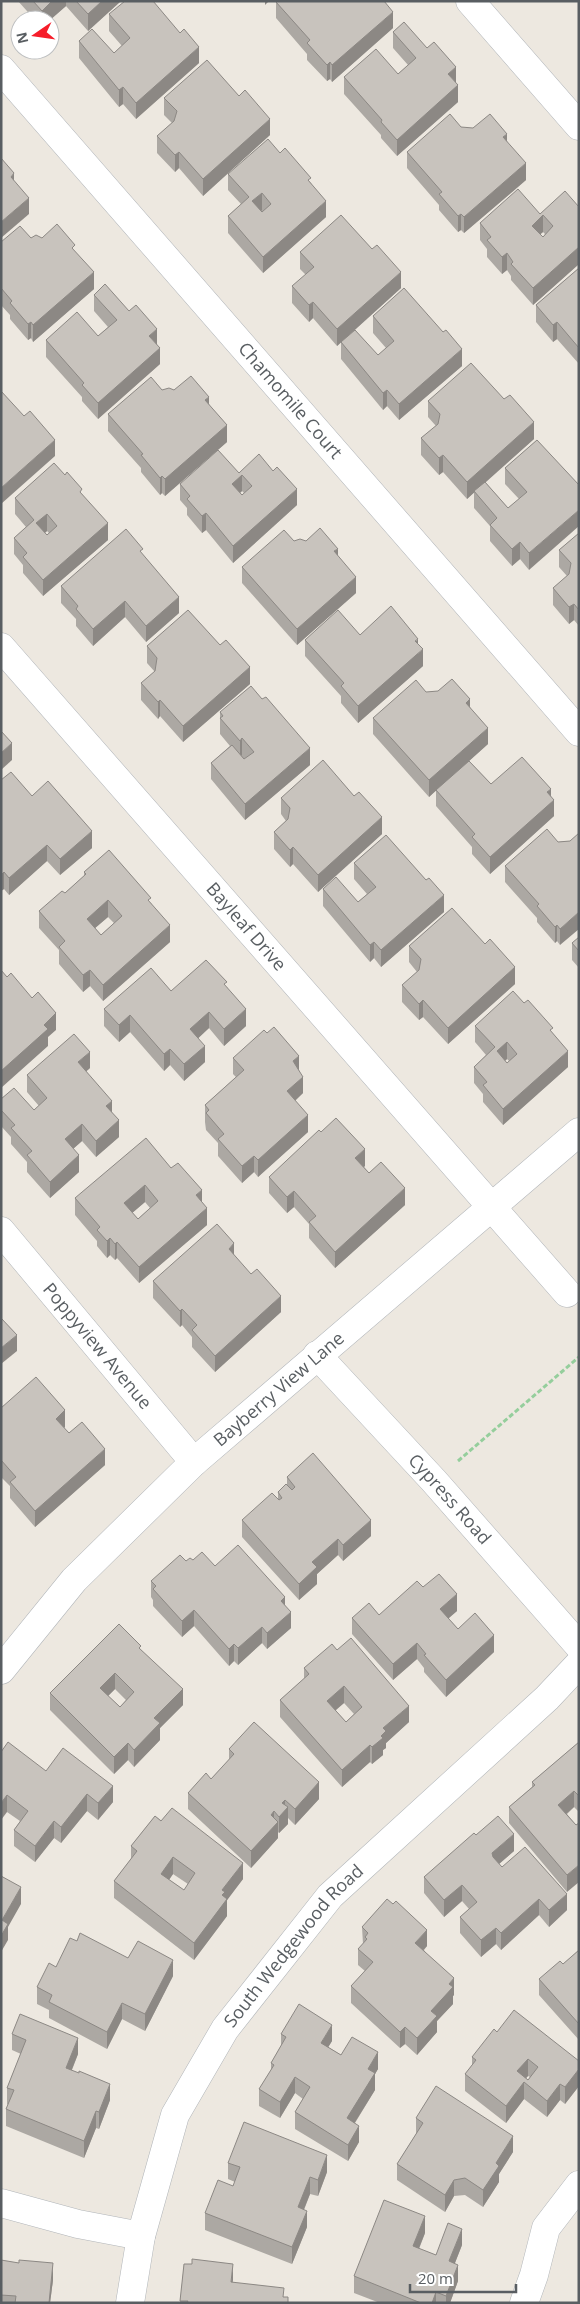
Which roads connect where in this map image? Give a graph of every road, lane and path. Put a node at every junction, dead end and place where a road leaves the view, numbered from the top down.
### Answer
1 (470, 1) edge
2 (1, 69) edge
3 (579, 126) edge
4 (1, 647) edge
5 (579, 732) edge
6 (579, 1132) edge
7 (491, 1206) junction
8 (1, 1231) edge
9 (567, 1293) dead end
10 (317, 1355) junction
11 (579, 1357) edge
12 (194, 1462) junction
13 (434, 1481) junction
14 (579, 1646) edge
15 (579, 1664) edge
16 (1, 1670) edge
17 (579, 2185) edge
18 (1, 2203) edge
19 (141, 2236) junction
20 (130, 2303) edge
21 (524, 2303) edge

1 - 3 street
2 - 5 street, Chamomile Court
4 - 7 street, Bayleaf Drive
6 - 7 street, Bayberry View Lane
7 - 9 street, Bayleaf Drive
7 - 10 street, Bayberry View Lane
8 - 12 street, Poppyview Avenue
10 - 12 street, Bayberry View Lane
10 - 13 street, Cypress Road
11 - 13 path
12 - 16 street, Bayberry View Lane
13 - 14 street, Cypress Road
15 - 19 street, South Wedgewood Road
17 - 21 street
18 - 19 street
19 - 20 street, South Wedgewood Road

